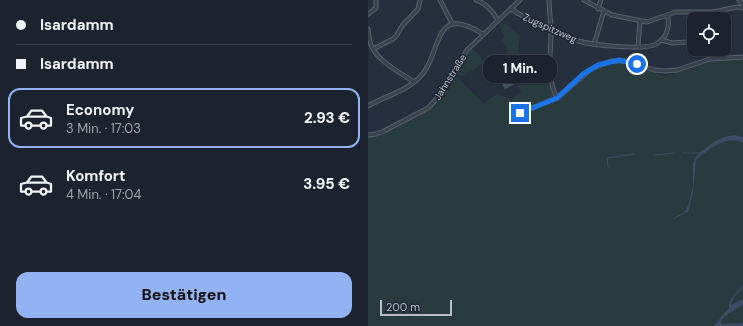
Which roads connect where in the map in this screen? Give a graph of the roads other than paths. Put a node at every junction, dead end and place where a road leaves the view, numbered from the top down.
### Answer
1 (376, 0) edge
2 (420, 0) edge
3 (440, 0) edge
4 (476, 0) edge
5 (520, 0) edge
6 (549, 0) edge
7 (584, 0) edge
8 (601, 0) edge
9 (739, 0) edge
10 (743, 5) edge
11 (511, 8) junction
12 (743, 8) edge
13 (598, 9) junction
14 (604, 11) junction
15 (368, 14) edge
16 (667, 15) junction
17 (498, 20) junction
18 (640, 21) junction
19 (452, 23) junction
20 (368, 29) edge
21 (551, 30) junction
22 (483, 34) junction
23 (662, 40) junction
24 (686, 42) dead end
25 (369, 44) edge
26 (594, 44) junction
27 (638, 46) junction
28 (373, 49) junction
29 (743, 57) edge
30 (414, 82) junction
31 (557, 98) junction
32 (368, 106) edge
33 (520, 113) dead end
34 (368, 135) edge

1 - 15 street
2 - 28 street
3 - 19 street
4 - 17 street
5 - 11 street, Jahnstraße
6 - 21 street
7 - 13 street
8 - 13 street
9 - 10 street
11 - 17 street, Jahnstraße
11 - 21 street, Zugspitzweg
12 - 16 street
13 - 14 street
14 - 18 street
14 - 26 street
16 - 18 street
16 - 23 street
17 - 22 street, Jahnstraße
18 - 27 street
19 - 22 street
19 - 30 street
20 - 25 street
21 - 26 street, Zugspitzweg
21 - 31 street
22 - 34 street, Jahnstraße
23 - 24 street, Zugspitzweg
23 - 27 street, Zugspitzweg
25 - 28 street
26 - 27 street, Zugspitzweg
28 - 30 street
29 - 31 street
30 - 32 street
31 - 33 street

